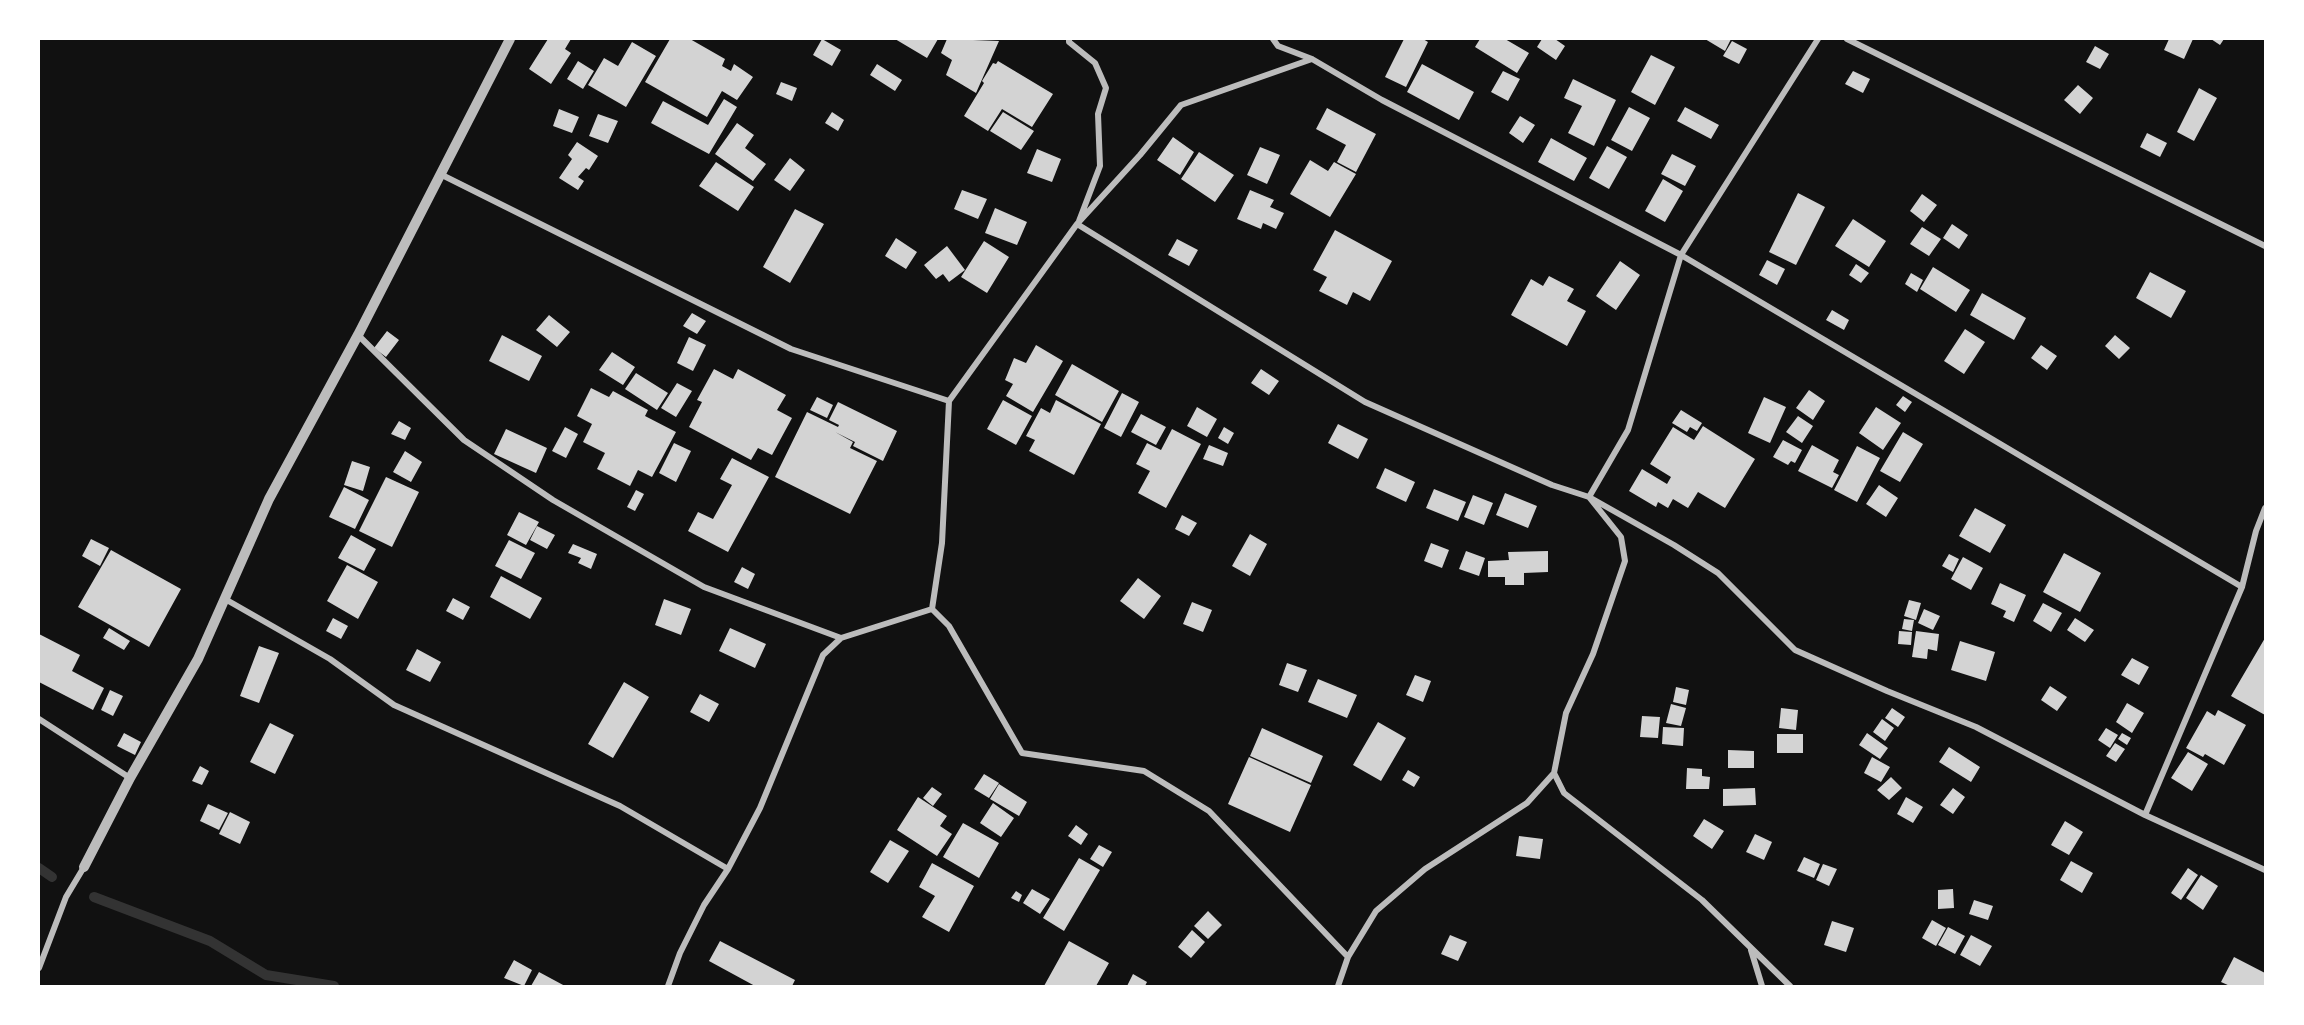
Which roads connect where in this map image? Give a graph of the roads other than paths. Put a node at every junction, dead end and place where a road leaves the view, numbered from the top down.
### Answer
1 (510, 39) edge
2 (1069, 39) edge
3 (1273, 39) edge
4 (1818, 39) edge
5 (1847, 39) edge
6 (1312, 59) junction
7 (440, 174) junction
8 (1077, 224) junction
9 (2265, 246) edge
10 (1681, 255) junction
11 (358, 335) junction
12 (950, 401) junction
13 (1589, 497) junction
14 (2265, 508) edge
15 (2242, 587) junction
16 (225, 599) junction
17 (932, 609) junction
18 (840, 638) junction
19 (39, 719) edge
20 (1554, 773) junction
21 (130, 778) junction
22 (2145, 815) junction
23 (84, 867) joint
24 (728, 869) junction
25 (2265, 870) edge
26 (1750, 946) junction
27 (1348, 957) junction
28 (39, 968) edge
29 (668, 986) edge
30 (1338, 986) edge
31 (1762, 986) edge
32 (1790, 986) edge

1 - 7 street
2 - 8 street
3 - 6 street
4 - 10 street
5 - 9 street
6 - 8 street
6 - 10 street
7 - 11 street
7 - 12 street
8 - 12 street
8 - 13 street
10 - 13 street
10 - 15 street
11 - 16 street
11 - 18 street
12 - 17 street
13 - 20 street
13 - 22 street
14 - 15 street
15 - 22 street
16 - 21 street
16 - 24 street
17 - 18 street
17 - 27 street
18 - 24 street
19 - 21 street
20 - 26 street
20 - 27 street
21 - 23 street
22 - 25 street
23 - 28 street
24 - 29 street
26 - 31 street
26 - 32 street
27 - 30 street

